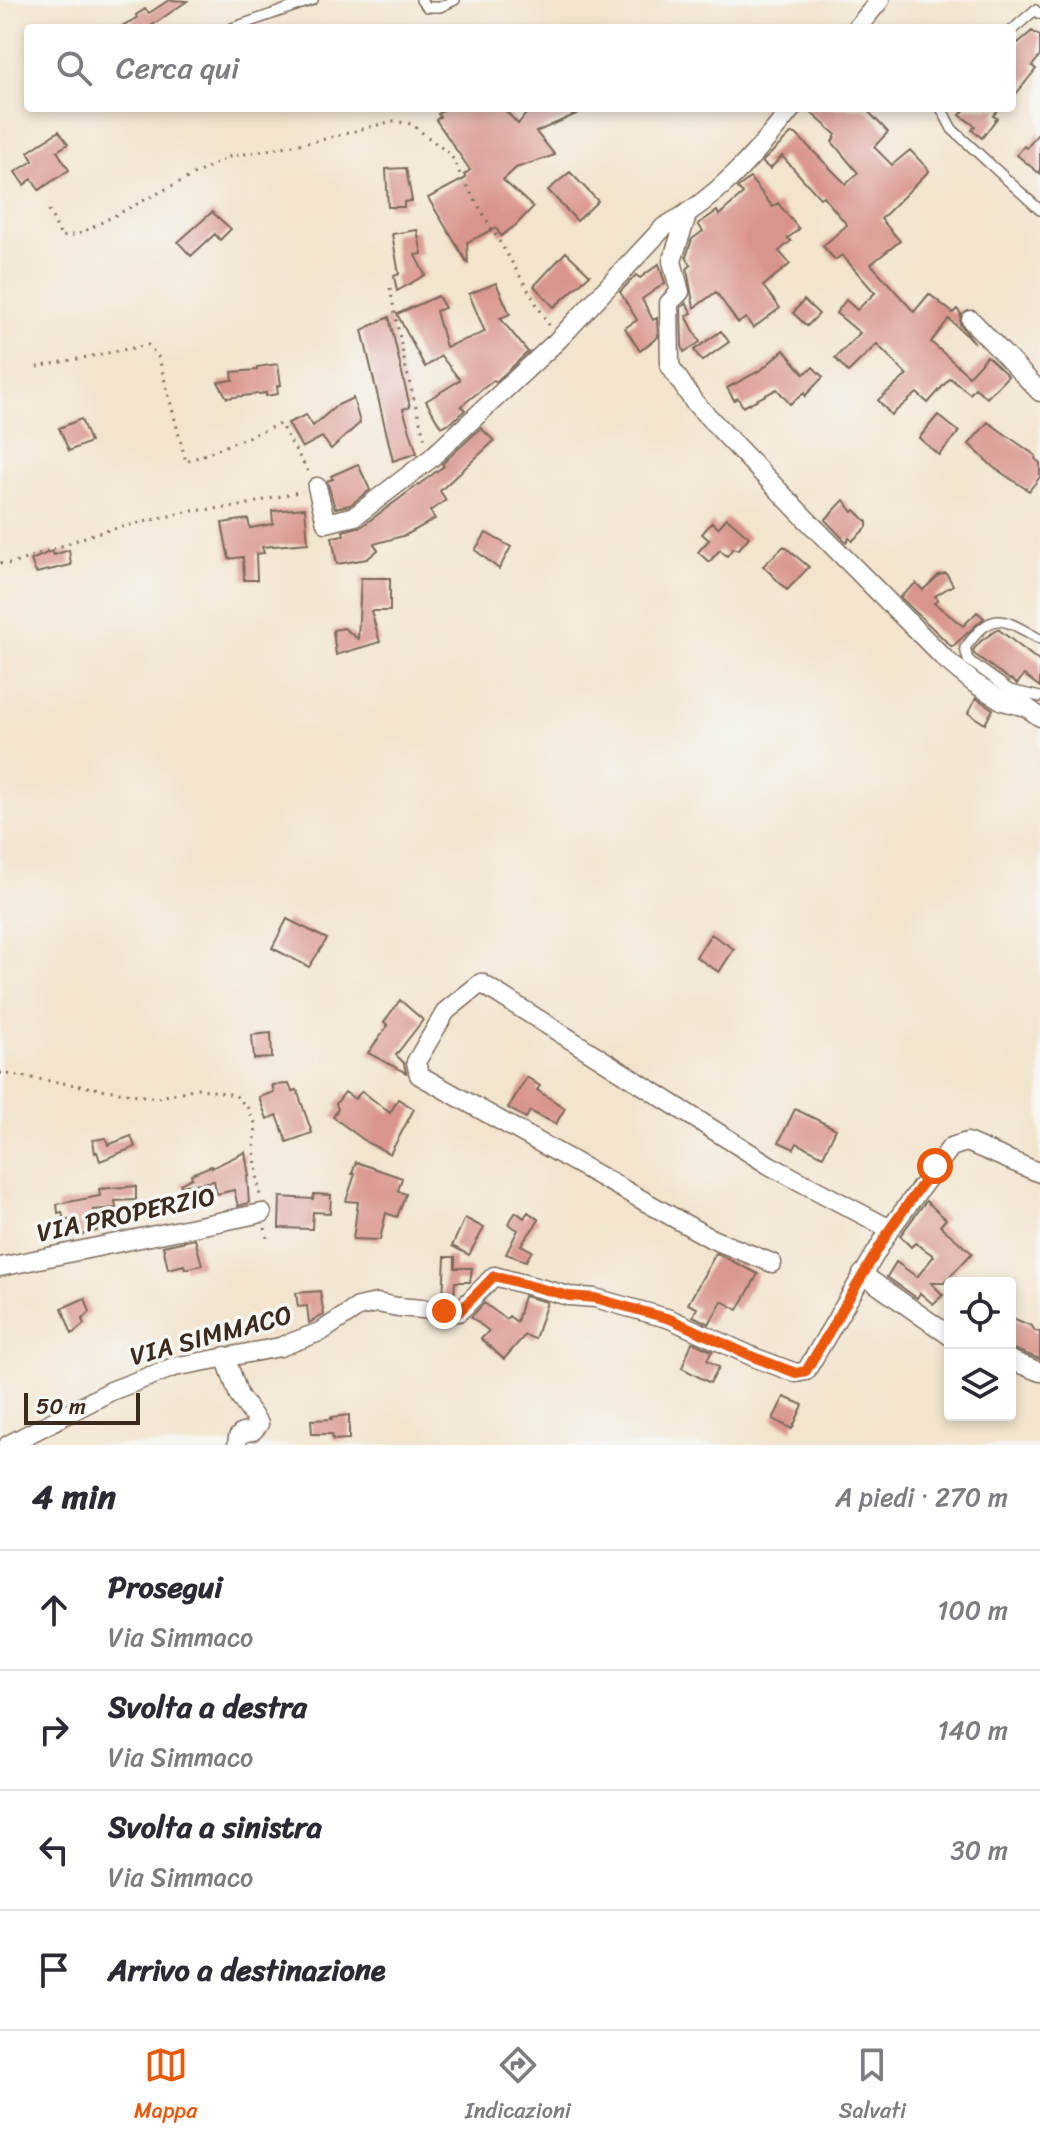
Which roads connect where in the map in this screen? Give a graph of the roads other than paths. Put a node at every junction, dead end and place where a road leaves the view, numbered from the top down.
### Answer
1 (313, 0) edge
2 (421, 0) edge
3 (455, 0) edge
4 (880, 0) edge
5 (1040, 14) edge
6 (244, 24) edge
7 (860, 24) edge
8 (1016, 27) edge
9 (789, 112) edge
10 (943, 112) edge
11 (1040, 210) edge
12 (687, 215) junction
13 (971, 320) dead end
14 (1040, 392) edge
15 (317, 487) road end
16 (1040, 639) edge
17 (1040, 697) edge
18 (1040, 717) edge
19 (1040, 1173) edge
20 (262, 1213) road end
21 (890, 1229) junction
22 (772, 1263) dead end
23 (0, 1267) edge
24 (862, 1274) junction
25 (944, 1332) edge
26 (225, 1356) junction
27 (1016, 1362) edge
28 (1040, 1372) edge
29 (8, 1445) edge
30 (237, 1445) edge

1 - 6 lane
2 - 3 lane
4 - 7 street
5 - 8 lane
9 - 12 street
10 - 11 lane
12 - 15 street
12 - 18 street
13 - 14 street
16 - 17 lane
19 - 21 street, VIA SIMMACO
20 - 23 street, VIA PROPERZIO
21 - 22 street
21 - 24 street, VIA SIMMACO
24 - 25 street
24 - 26 street, VIA SIMMACO
26 - 29 street, VIA SIMMACO
26 - 30 street
27 - 28 street

